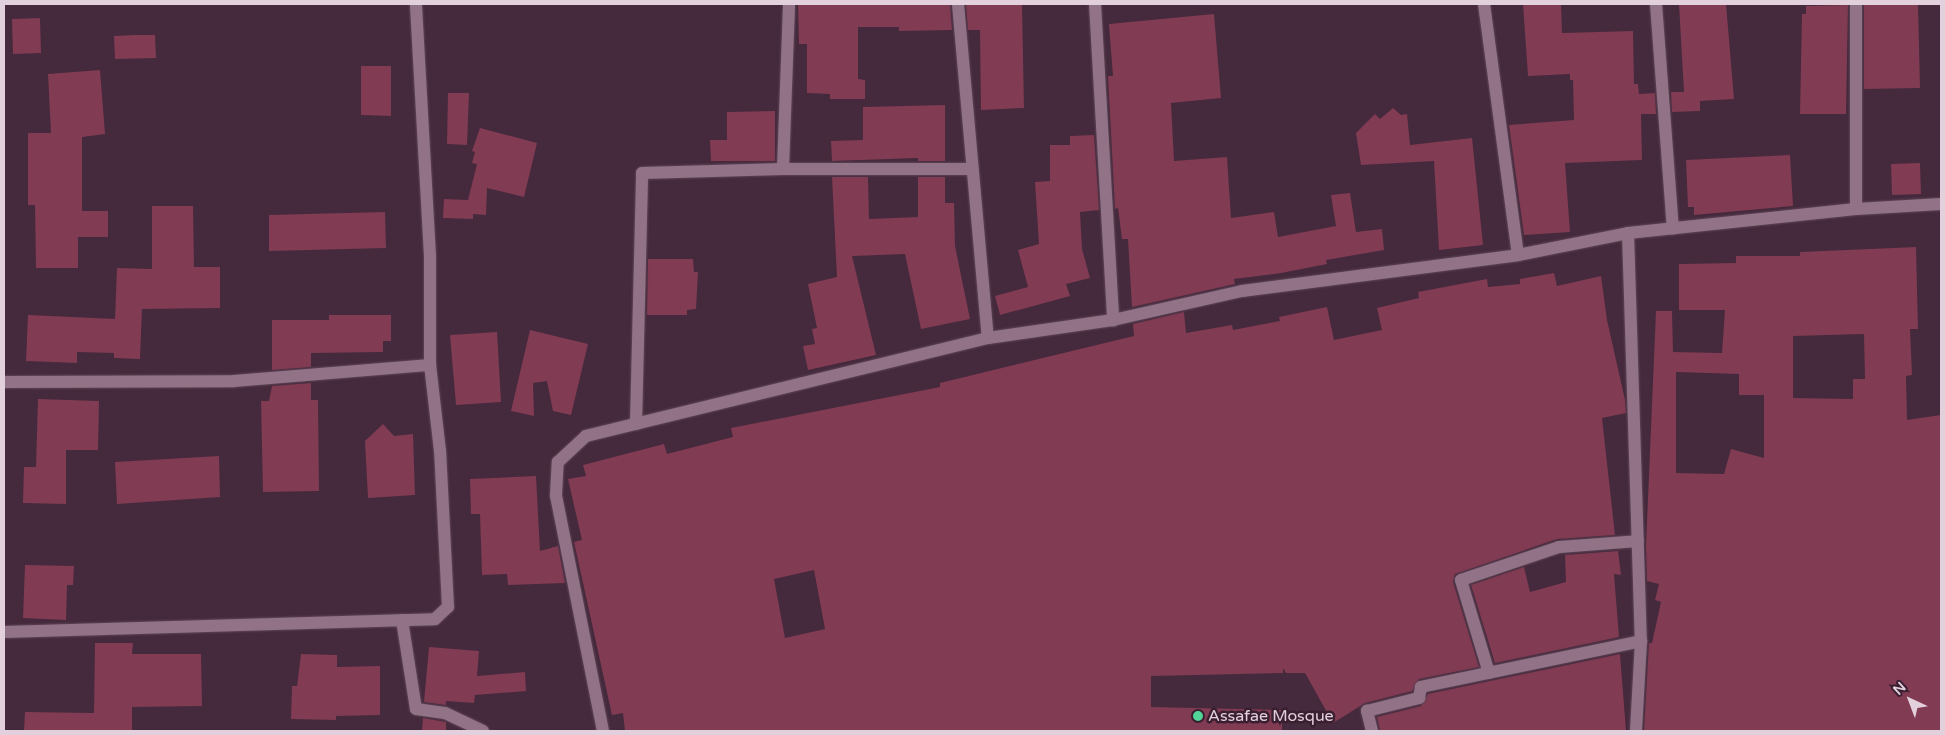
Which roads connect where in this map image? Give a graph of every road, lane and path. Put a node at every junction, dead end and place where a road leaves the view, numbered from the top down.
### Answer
1 (416, 4) edge
2 (789, 4) edge
3 (958, 4) edge
4 (1095, 4) edge
5 (1484, 4) edge
6 (1656, 4) edge
7 (1856, 4) edge
8 (783, 169) junction
9 (971, 169) junction
10 (1941, 204) edge
11 (1856, 209) junction
12 (1673, 228) junction
13 (1628, 233) junction
14 (1518, 255) junction
15 (1113, 320) junction
16 (988, 338) junction
17 (430, 365) junction
18 (4, 382) edge
19 (636, 424) junction
20 (1638, 541) junction
21 (402, 620) junction
22 (4, 632) edge
23 (1641, 641) junction
24 (1489, 673) junction
25 (483, 731) edge
26 (603, 731) edge
27 (1372, 731) edge
28 (1636, 731) edge

1 - 17 street
2 - 8 street
3 - 9 street
4 - 15 street
5 - 14 street
6 - 12 street
7 - 11 street
8 - 9 street
8 - 19 street
9 - 16 street
10 - 11 street
11 - 12 street
12 - 13 street
13 - 14 street
13 - 20 street
14 - 15 street
15 - 16 street
16 - 19 street
17 - 18 street
17 - 21 street
19 - 26 street
20 - 23 street
20 - 24 street
21 - 22 street
21 - 25 street
23 - 24 street
23 - 28 street
24 - 27 street

